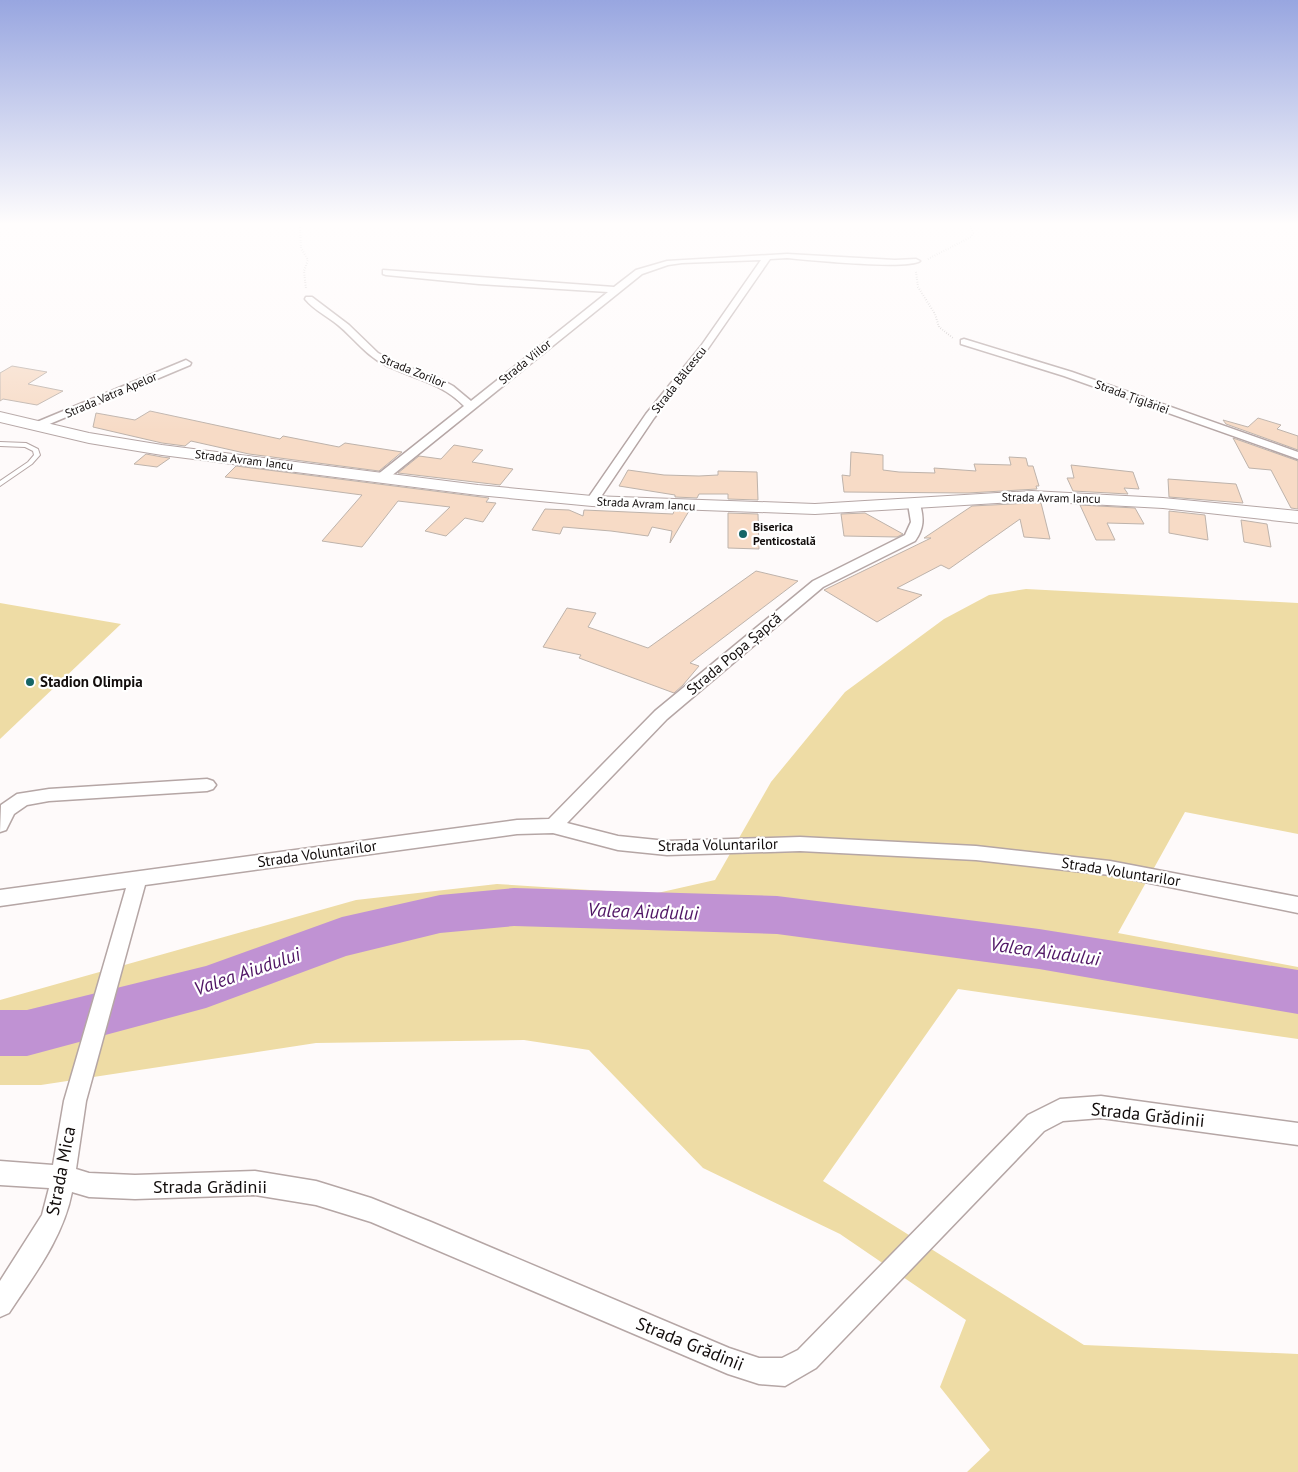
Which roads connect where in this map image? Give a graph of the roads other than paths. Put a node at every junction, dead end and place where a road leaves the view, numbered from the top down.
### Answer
1 (611, 294) edge
2 (743, 294) edge
3 (309, 299) road end
4 (964, 342) road end
5 (186, 363) dead end
6 (470, 406) junction
7 (0, 417) edge
8 (36, 426) junction
9 (0, 444) edge
10 (1298, 456) edge
11 (381, 478) junction
12 (0, 484) edge
13 (592, 501) junction
14 (914, 504) junction
15 (1298, 517) edge
16 (207, 785) dead end
17 (0, 824) edge
18 (553, 826) junction
19 (138, 878) junction
20 (0, 898) edge
21 (1298, 905) edge
22 (1298, 1134) edge
23 (0, 1173) edge
24 (62, 1177) junction
25 (0, 1304) edge

1 - 6 street, Strada Viilor
2 - 13 street, Strada Bălcescu
3 - 6 street, Strada Zorilor
4 - 10 street, Strada Țiglăriei
5 - 8 street, Strada Vatra Apelor
6 - 11 street, Strada Viilor
7 - 8 main road, Strada Avram Iancu
8 - 11 main road, Strada Avram Iancu
9 - 12 lane
11 - 13 main road, Strada Avram Iancu
13 - 14 main road, Strada Avram Iancu
14 - 15 main road, Strada Avram Iancu
14 - 18 street, Strada Popa Șapcă
16 - 17 street
18 - 19 street, Strada Voluntarilor
18 - 21 street, Strada Voluntarilor
19 - 20 street, Strada Voluntarilor
19 - 24 street, Strada Mica
22 - 24 street, Strada Grădinii
23 - 24 street, Strada Grădinii
24 - 25 street, Strada Mica

